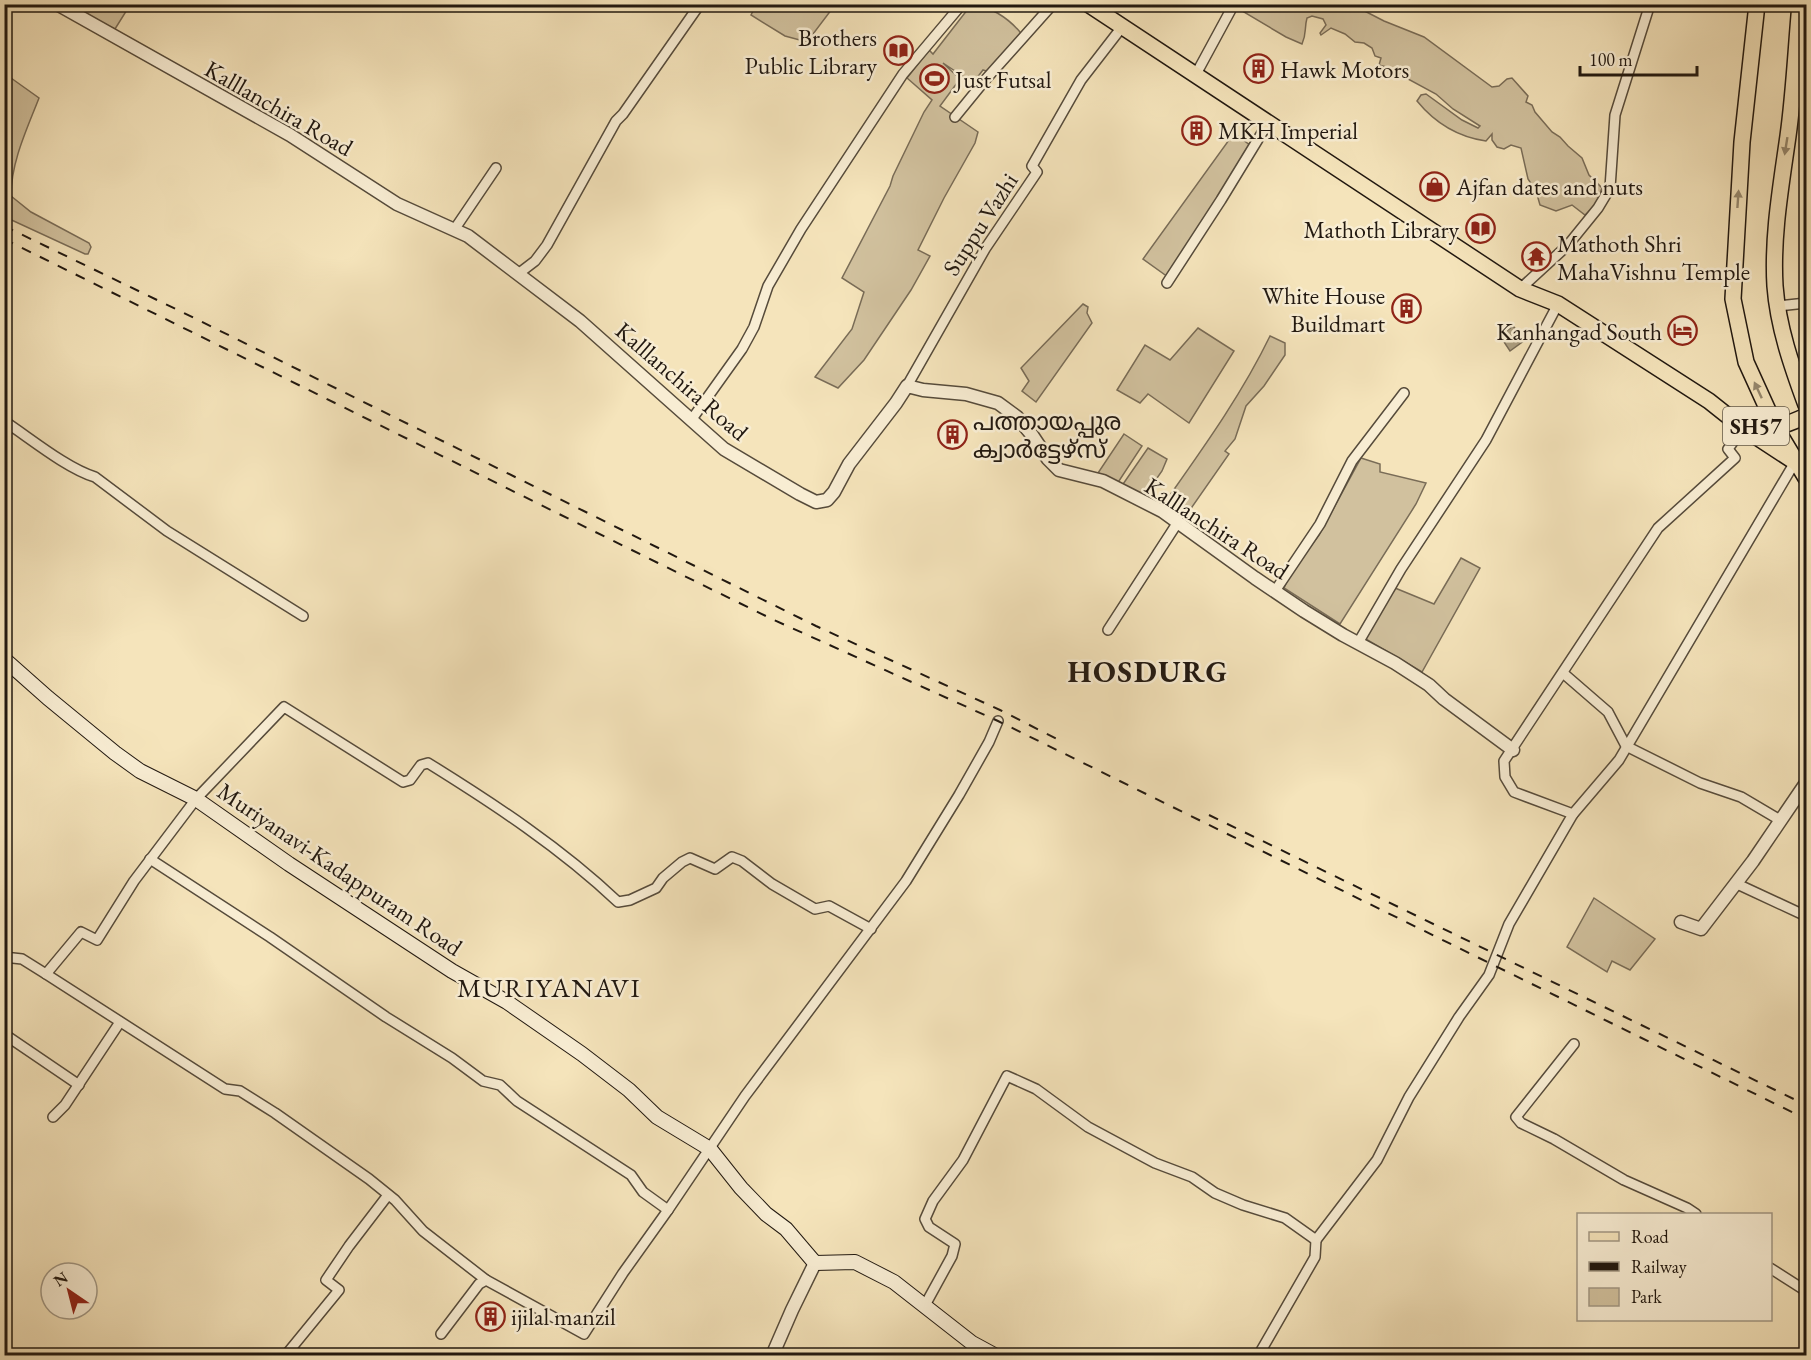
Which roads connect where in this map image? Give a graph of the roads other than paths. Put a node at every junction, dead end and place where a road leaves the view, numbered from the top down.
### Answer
1 (57, 4) edge
2 (700, 4) edge
3 (962, 4) edge
4 (1053, 4) edge
5 (1088, 4) edge
6 (1234, 4) edge
7 (1650, 4) edge
8 (1757, 4) edge
9 (1800, 4) edge
10 (1122, 27) junction
11 (1195, 76) junction
12 (955, 117) dead end
13 (1268, 123) junction
14 (496, 168) dead end
15 (454, 230) junction
16 (518, 274) junction
17 (1167, 282) dead end
18 (1520, 289) junction
19 (1806, 303) edge
20 (1558, 304) junction
21 (1778, 306) junction
22 (907, 386) junction
23 (1404, 393) dead end
24 (1710, 401) junction
25 (1806, 405) edge
26 (1806, 416) edge
27 (692, 419) junction
28 (4, 421) edge
29 (1743, 428) junction
30 (1776, 428) junction
31 (1795, 462) junction
32 (1806, 478) edge
33 (1178, 522) junction
34 (1275, 591) junction
35 (303, 616) dead end
36 (1108, 630) dead end
37 (1358, 643) junction
38 (4, 658) edge
39 (1563, 673) junction
40 (998, 721) dead end
41 (1626, 746) junction
42 (1513, 750) junction
43 (1806, 783) edge
44 (196, 799) junction
45 (1573, 814) junction
46 (1780, 820) junction
47 (150, 859) junction
48 (1736, 884) junction
49 (1806, 916) edge
50 (1681, 922) dead end
51 (871, 929) junction
52 (4, 957) edge
53 (46, 974) junction
54 (120, 1022) junction
55 (4, 1034) edge
56 (1574, 1044) dead end
57 (79, 1085) junction
58 (53, 1117) dead end
59 (710, 1149) junction
60 (388, 1195) junction
61 (668, 1210) junction
62 (1693, 1213) edge
63 (1316, 1240) junction
64 (815, 1263) junction
65 (1772, 1269) edge
66 (486, 1280) junction
67 (1806, 1291) edge
68 (924, 1308) junction
69 (441, 1334) dead end
70 (285, 1356) edge
71 (772, 1356) edge
72 (996, 1356) edge
73 (1258, 1356) edge

1 - 15 street, Kalllanchira Road
2 - 16 street
3 - 27 street
4 - 12 street
5 - 10 main road, SH57
6 - 11 street
7 - 18 street
30 -> 8 main road
9 -> 21 main road
10 - 11 main road, SH57
10 - 22 street, Suppu Vazhi
11 - 13 main road, SH57
13 - 17 street
13 - 18 main road, SH57
14 - 15 street
15 - 16 street, Kalllanchira Road
16 - 27 street, Kalllanchira Road
18 - 20 main road, SH57
19 - 21 street
20 - 24 main road, SH57
20 - 37 street
21 - 25 main road
22 - 27 street, Kalllanchira Road
22 - 33 street, Kalllanchira Road
23 - 34 street
24 - 29 main road, SH57
24 - 30 main road, SH57
26 - 30 main road, SH57
28 - 35 street
29 - 31 main road, SH57
29 - 39 street
30 - 31 main road
31 - 32 main road
31 - 41 street
33 - 34 street, Kalllanchira Road
33 - 36 street
34 - 37 street, Kalllanchira Road
37 - 42 street, Kalllanchira Road
38 - 44 main road, Muriyanavi-Kadappuram Road
39 - 41 street
39 - 42 street
40 - 51 street
41 - 45 street
41 - 46 street
42 - 45 street
43 - 46 street
44 - 47 street
44 - 51 street
44 - 59 main road, Muriyanavi-Kadappuram Road
45 - 63 street
46 - 48 street
47 - 53 street
47 - 61 street
48 - 49 street
48 - 50 street
51 - 59 street
52 - 53 street
53 - 54 street
54 - 57 street
54 - 60 street
55 - 57 street
56 - 62 street
57 - 58 street
59 - 61 street
59 - 64 main road, Muriyanavi-Kadappuram Road
60 - 66 street
60 - 70 street
61 - 66 street
63 - 68 street
63 - 73 street
64 - 68 main road
64 - 71 street
65 - 67 street
66 - 69 street
68 - 72 main road

